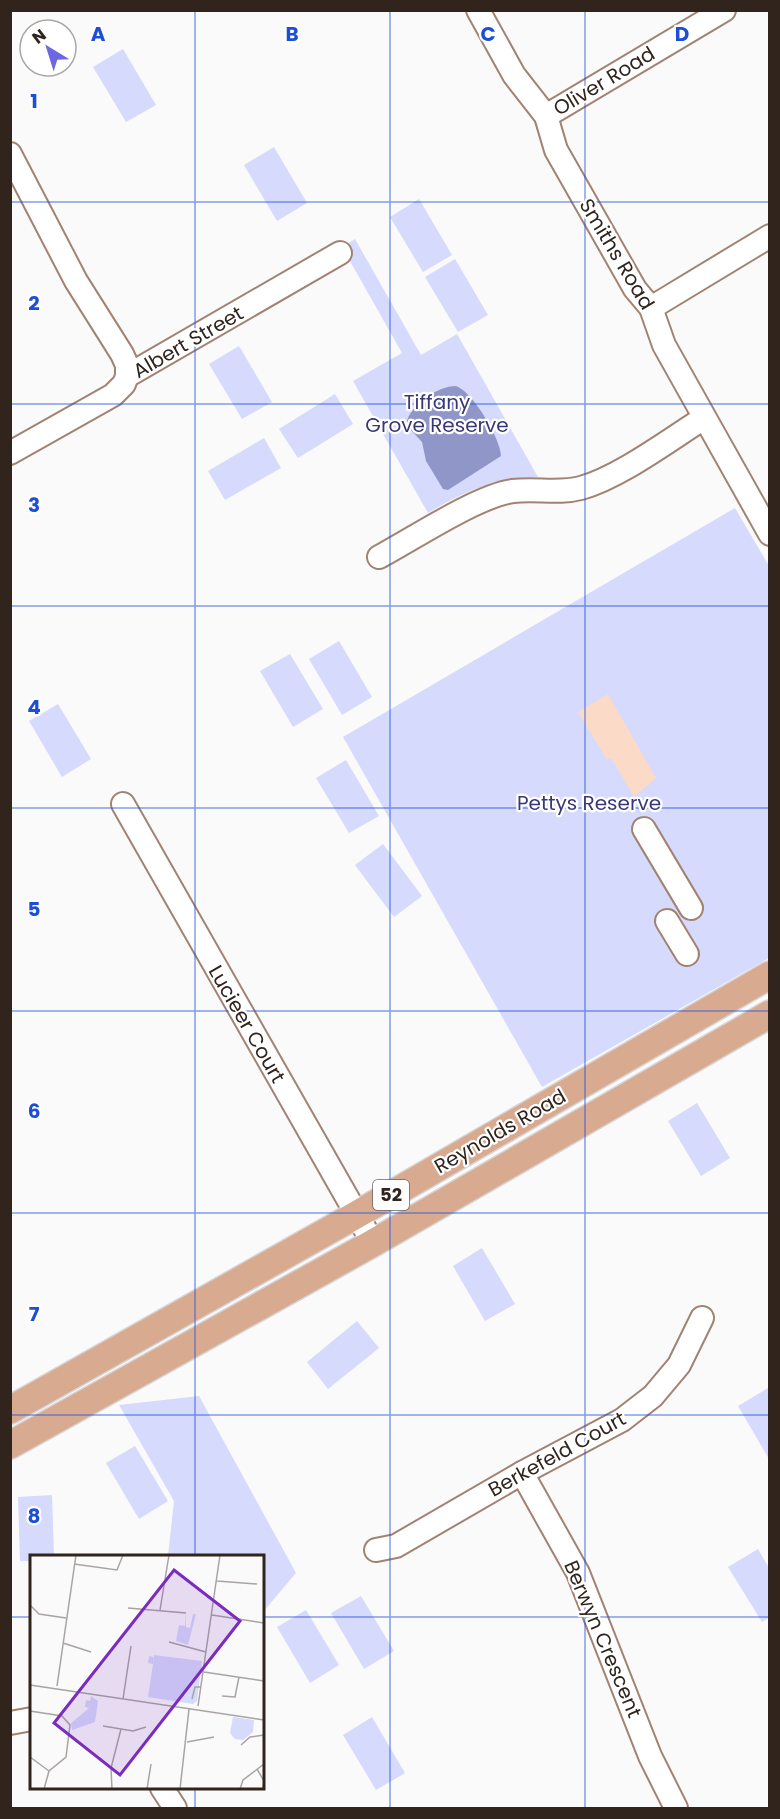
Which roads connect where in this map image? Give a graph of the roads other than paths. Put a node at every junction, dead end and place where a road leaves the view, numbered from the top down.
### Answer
1 (478, 10) edge
2 (724, 10) edge
3 (546, 116) junction
4 (10, 154) edge
5 (770, 236) edge
6 (340, 253) dead end
7 (651, 308) junction
8 (127, 376) junction
9 (704, 418) junction
10 (10, 453) edge
11 (770, 534) edge
12 (379, 557) dead end
13 (123, 804) dead end
14 (644, 829) dead end
15 (690, 908) dead end
16 (667, 921) dead end
17 (687, 954) dead end
18 (770, 975) edge
19 (770, 1014) edge
20 (356, 1215) junction
21 (373, 1243) junction
22 (702, 1318) dead end
23 (10, 1410) edge
24 (10, 1445) edge
25 (522, 1473) junction
26 (376, 1550) dead end
27 (30, 1719) edge
28 (10, 1723) edge
29 (163, 1789) edge
30 (175, 1809) edge
31 (676, 1809) edge

1 - 3 street, Smiths Road
2 - 3 street, Oliver Road
3 - 7 street, Smiths Road
4 - 8 street
5 - 7 street
6 - 8 street, Albert Street
7 - 9 street, Smiths Road
8 - 10 street, Albert Street
9 - 11 street, Smiths Road
9 - 12 street
13 - 20 street, Lucieer Court
14 - 15 street
16 - 17 street
18 - 20 main road, Reynolds Road / 52
19 - 21 main road, Reynolds Road / 52
20 - 21 street, Lucieer Court
20 - 23 main road, Reynolds Road / 52
21 - 24 main road, Reynolds Road / 52
22 - 25 street, Berkefeld Court
25 - 26 street, Berkefeld Court
25 - 31 street, Berwyn Crescent
27 - 28 street
29 - 30 street

